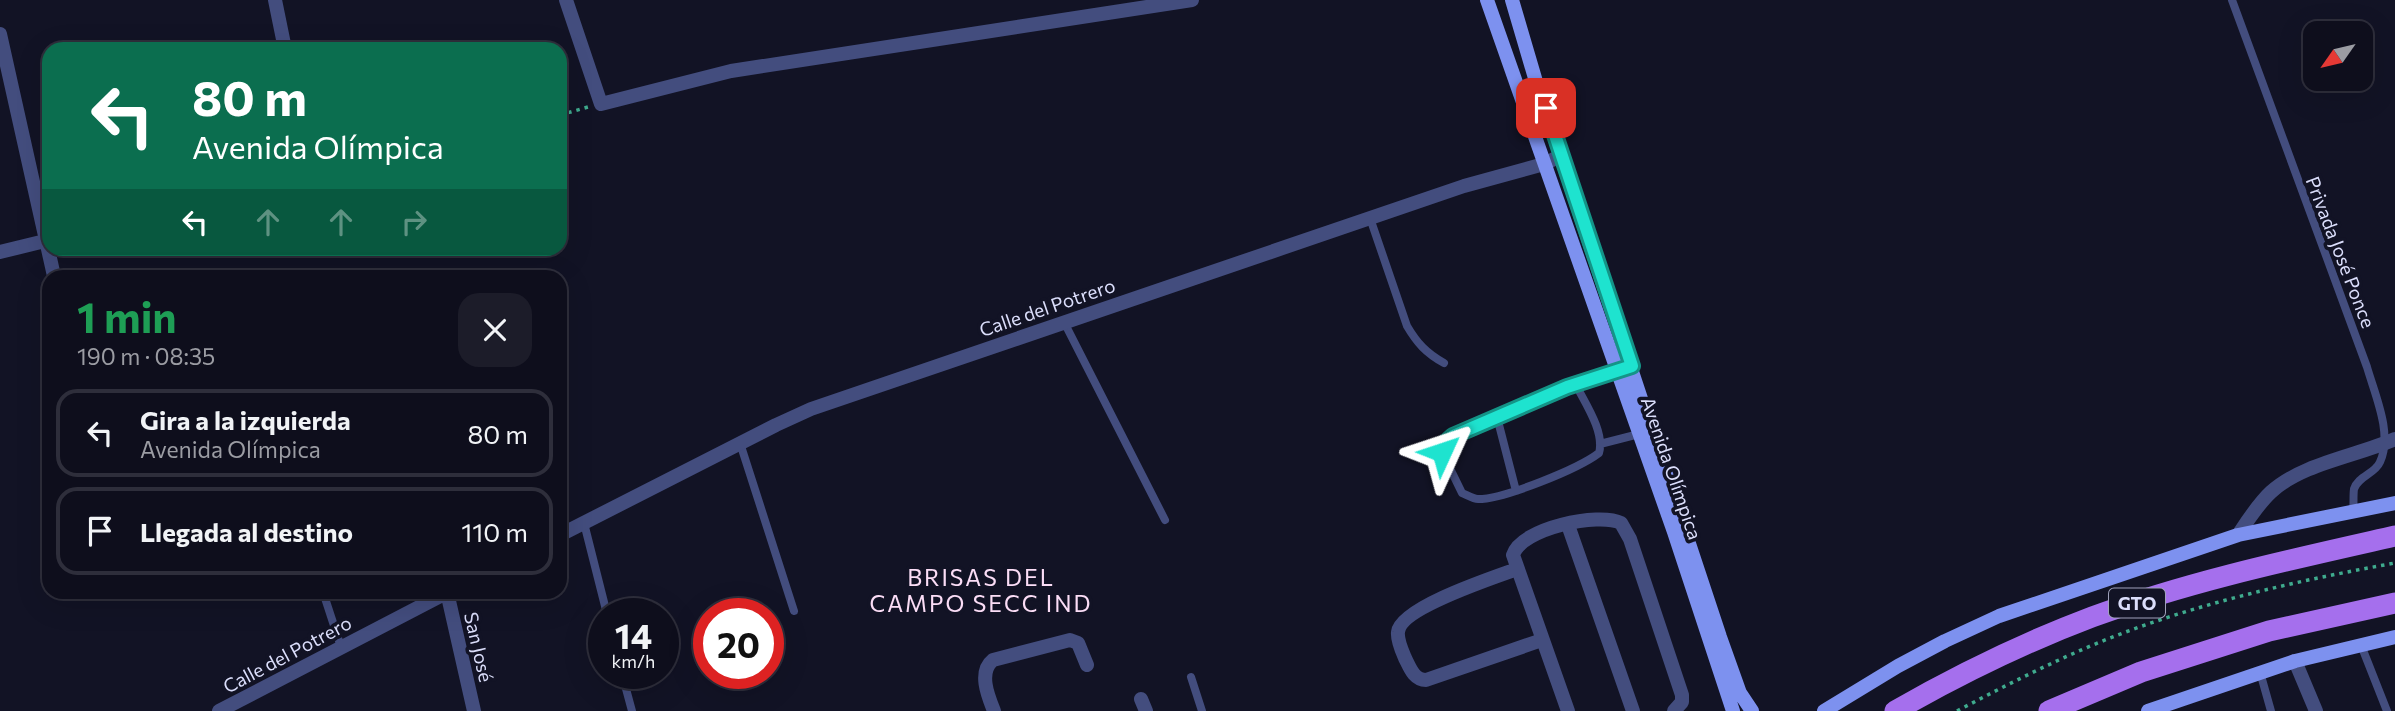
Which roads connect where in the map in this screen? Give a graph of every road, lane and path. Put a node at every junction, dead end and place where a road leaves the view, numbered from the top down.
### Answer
1 (275, 0) edge
2 (566, 0) edge
3 (1192, 0) edge
4 (1488, 0) edge
5 (1513, 0) edge
6 (2232, 0) edge
7 (0, 34) edge
8 (284, 42) edge
9 (601, 104) junction
10 (567, 113) edge
11 (1562, 155) junction
12 (1544, 164) junction
13 (42, 214) edge
14 (1370, 218) junction
15 (42, 241) edge
16 (0, 251) edge
17 (1064, 322) junction
18 (1444, 363) dead end
19 (1625, 368) junction
20 (1576, 385) junction
21 (1497, 417) junction
22 (1646, 432) junction
23 (2390, 441) edge
24 (740, 443) junction
25 (1600, 444) junction
26 (1516, 491) junction
27 (2395, 503) edge
28 (2353, 511) junction
29 (1165, 520) dead end
30 (584, 523) junction
31 (1568, 525) junction
32 (567, 532) edge
33 (2238, 535) junction
34 (2395, 537) edge
35 (2395, 563) edge
36 (1517, 569) junction
37 (603, 598) edge
38 (325, 599) edge
39 (434, 599) edge
40 (449, 599) edge
41 (2395, 603) edge
42 (794, 611) dead end
43 (2395, 637) edge
44 (1542, 640) junction
45 (2361, 645) junction
46 (341, 647) junction
47 (2295, 661) junction
48 (1087, 665) dead end
49 (2260, 672) junction
50 (1191, 677) dead end
51 (626, 689) edge
52 (219, 711) edge
53 (474, 711) edge
54 (632, 711) edge
55 (994, 711) edge
56 (1202, 711) edge
57 (1568, 711) edge
58 (1633, 711) edge
59 (1674, 711) edge
60 (1733, 711) edge
61 (1752, 711) edge
62 (1824, 711) edge
63 (1895, 711) edge
64 (1957, 711) edge
65 (2049, 711) edge
66 (2148, 711) edge
67 (2271, 711) edge
68 (2316, 711) edge
69 (2387, 711) edge

1 - 8 street
2 - 9 street
3 - 9 street
4 - 12 street, Avenida Olímpica
5 - 11 street, Avenida Olímpica
6 - 23 lane, Privada José Ponce
7 - 13 street
9 - 10 path
11 - 12 street, Calle del Potrero
11 - 19 street, Avenida Olímpica
12 - 14 street, Calle del Potrero
12 - 19 street, Avenida Olímpica
14 - 17 street, Calle del Potrero
14 - 18 lane
15 - 16 street
17 - 24 street, Calle del Potrero
17 - 29 lane
19 - 20 lane
19 - 22 street, Avenida Olímpica
20 - 21 lane
20 - 25 lane
21 - 26 lane
21 - 26 lane
22 - 25 lane
22 - 60 street, Avenida Olímpica
22 - 61 street, Avenida Olímpica
23 - 28 lane
23 - 33 street
24 - 30 street, Calle del Potrero
24 - 42 lane
25 - 26 lane
27 - 28 street
28 - 33 street
30 - 32 street, Calle del Potrero
30 - 37 lane
31 - 36 street
31 - 58 street
31 - 59 street
33 - 62 street
34 - 63 main road, GTO
35 - 64 path
36 - 44 street
36 - 44 street
38 - 46 lane
39 - 46 street, Calle del Potrero
40 - 53 street, San José
41 - 65 main road
43 - 45 street
44 - 57 street
45 - 47 street
45 - 69 lane
46 - 52 street, Calle del Potrero
47 - 49 street
47 - 68 street
48 - 55 street
49 - 66 street
49 - 67 lane
50 - 56 lane
51 - 54 lane

